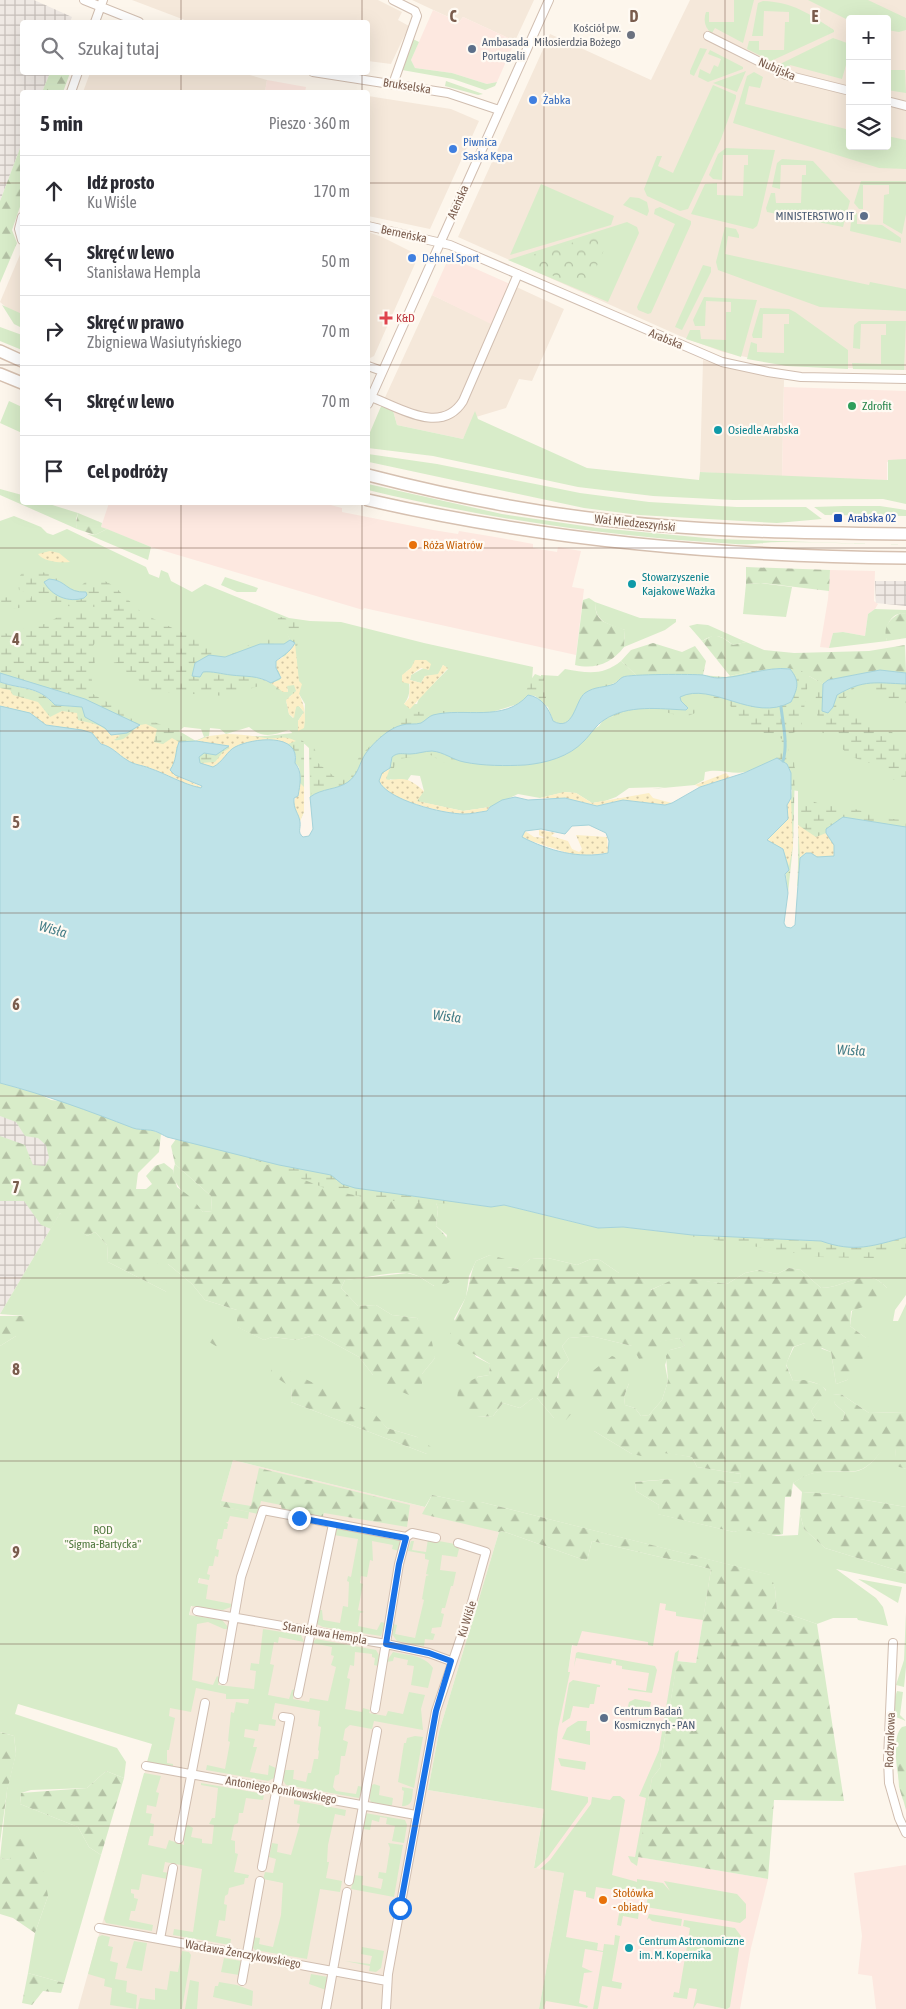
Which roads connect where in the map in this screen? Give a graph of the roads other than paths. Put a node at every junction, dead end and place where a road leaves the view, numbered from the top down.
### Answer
1 (84, 0) edge
2 (393, 0) edge
3 (549, 0) edge
4 (102, 4) edge
5 (96, 20) edge
6 (135, 20) edge
7 (708, 36) dead end
8 (77, 75) edge
9 (333, 75) edge
10 (393, 84) junction
11 (71, 90) edge
12 (846, 90) edge
13 (891, 102) edge
14 (906, 106) edge
15 (499, 110) junction
16 (370, 226) edge
17 (440, 241) junction
18 (518, 274) junction
19 (0, 351) edge
20 (20, 360) edge
21 (370, 367) edge
22 (382, 371) junction
23 (0, 374) edge
24 (906, 379) edge
25 (20, 383) edge
26 (370, 398) edge
27 (370, 400) edge
28 (370, 475) edge
29 (370, 500) edge
30 (906, 534) edge
31 (906, 558) edge
32 (333, 1524) junction
33 (406, 1538) junction
34 (436, 1538) dead end
35 (458, 1543) dead end
36 (197, 1611) dead end
37 (234, 1616) junction
38 (309, 1630) junction
39 (893, 1643) dead end
40 (386, 1644) junction
41 (451, 1661) junction
42 (223, 1680) dead end
43 (298, 1694) dead end
44 (205, 1703) dead end
45 (375, 1709) dead end
46 (283, 1717) dead end
47 (378, 1731) dead end
48 (146, 1766) dead end
49 (191, 1774) junction
50 (277, 1790) junction
51 (363, 1806) junction
52 (416, 1815) junction
53 (906, 1833) edge
54 (179, 1838) dead end
55 (262, 1867) dead end
56 (173, 1868) dead end
57 (260, 1881) dead end
58 (349, 1881) dead end
59 (347, 1892) dead end
60 (99, 1928) dead end
61 (160, 1939) junction
62 (246, 1955) junction
63 (333, 1971) junction
64 (242, 1981) dead end
65 (387, 1981) junction
66 (326, 2009) edge
67 (386, 2009) edge

1 - 4 street
2 - 10 street
3 - 15 street, Ateńska
4 - 5 street
4 - 6 street
7 - 12 street, Nubijska
8 - 11 street
9 - 10 street, Brukselska
10 - 15 street, Brukselska
13 - 14 street
15 - 17 street, Ateńska
16 - 17 street, Berneńska
17 - 18 street, Arabska
17 - 22 street, Ateńska
18 - 24 street, Arabska
18 - 27 street
19 - 20 main road
21 - 22 street
22 - 26 street, Ateńska
23 - 25 main road
28 - 30 main road, Wał Miedzeszyński
29 - 31 main road, Wał Miedzeszyński
32 - 33 street
32 - 37 street
32 - 38 street
33 - 34 street
33 - 40 street
35 - 41 street, Ku Wiśle
36 - 37 street, Stanisława Hempla
37 - 38 street, Stanisława Hempla
37 - 42 street
38 - 40 street, Stanisława Hempla
38 - 43 street
39 - 53 street, Rodzynkowa
40 - 41 street, Stanisława Hempla
40 - 45 street
41 - 52 street, Ku Wiśle
44 - 49 street
46 - 50 street
47 - 51 street
48 - 49 street, Antoniego Ponikowskiego
49 - 50 street, Antoniego Ponikowskiego
49 - 54 street
50 - 51 street, Antoniego Ponikowskiego
50 - 55 street
51 - 52 street, Antoniego Ponikowskiego
51 - 58 street
52 - 65 street, Ku Wiśle
56 - 61 street
57 - 62 street
59 - 63 street
60 - 61 street, Wacława Żenczykowskiego
61 - 62 street, Wacława Żenczykowskiego
62 - 63 street, Wacława Żenczykowskiego
62 - 64 street
63 - 65 street, Wacława Żenczykowskiego
63 - 66 street
65 - 67 street, Ku Wiśle

